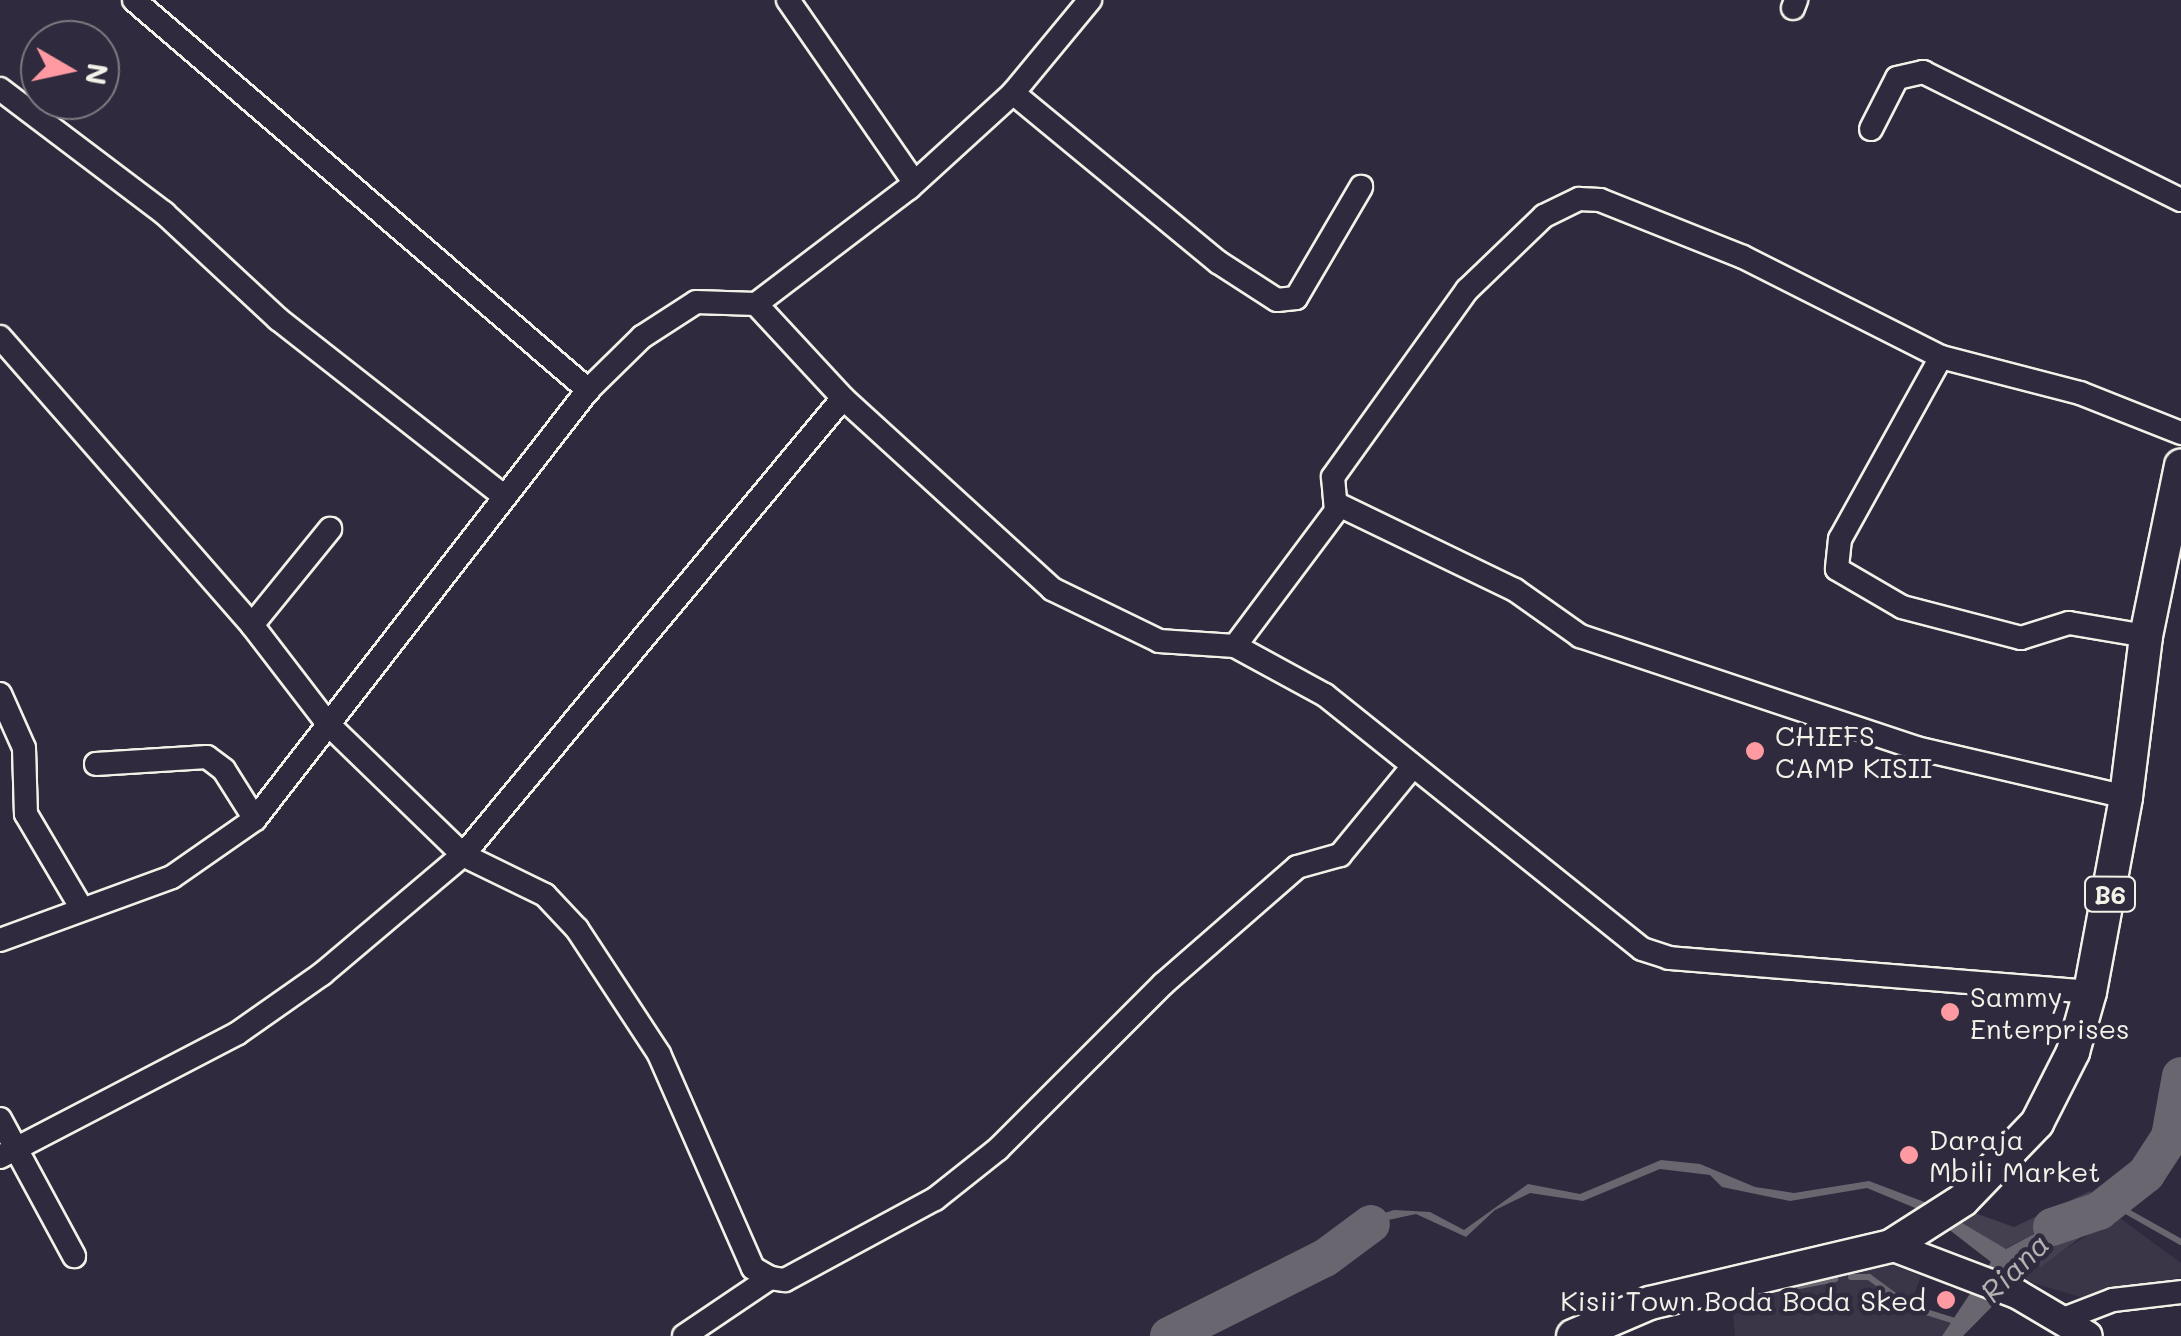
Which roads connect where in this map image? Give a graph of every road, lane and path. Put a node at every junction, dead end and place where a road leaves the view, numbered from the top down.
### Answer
1 (134, 0) edge
2 (788, 0) edge
3 (1090, 0) edge
4 (0, 89) edge
5 (1013, 92) junction
6 (1871, 128) dead end
7 (914, 182) junction
8 (1362, 187) dead end
9 (2181, 200) edge
10 (756, 304) junction
11 (0, 337) edge
12 (1941, 356) junction
13 (588, 390) junction
14 (843, 398) junction
15 (2181, 433) edge
16 (2181, 466) edge
17 (504, 496) junction
18 (1336, 504) junction
19 (330, 530) dead end
20 (252, 625) junction
21 (2146, 636) junction
22 (1235, 646) junction
23 (0, 694) edge
24 (328, 724) junction
25 (96, 764) dead end
26 (1413, 766) junction
27 (2109, 794) junction
28 (254, 819) junction
29 (463, 855) junction
30 (82, 909) junction
31 (0, 940) edge
32 (2090, 992) junction
33 (0, 1119) edge
34 (11, 1153) edge
35 (1890, 1246) junction
36 (74, 1256) dead end
37 (770, 1278) junction
38 (2181, 1292) edge
39 (2066, 1318) junction
40 (684, 1336) edge
41 (1574, 1336) edge
42 (2088, 1336) edge

1 - 13 street
2 - 7 street
3 - 5 street
4 - 17 street
5 - 7 street
5 - 8 street
6 - 9 street
7 - 10 street
10 - 13 street
10 - 14 street
11 - 20 street
12 - 15 street
12 - 18 street
12 - 21 street
13 - 17 street
14 - 22 street
14 - 29 street
16 - 21 highway, B6
17 - 24 street
18 - 22 street
18 - 27 street
19 - 20 street
20 - 24 street
21 - 27 highway, B6
22 - 26 street
23 - 30 street
24 - 28 street
24 - 29 street
25 - 28 street
26 - 32 street
26 - 37 street
27 - 32 highway, B6
28 - 30 street
29 - 34 street
29 - 37 street
30 - 31 street
32 - 35 highway, B6
33 - 34 street
34 - 36 street
35 - 39 main road
35 - 41 highway, B6
37 - 40 street
38 - 39 street
39 - 42 main road

